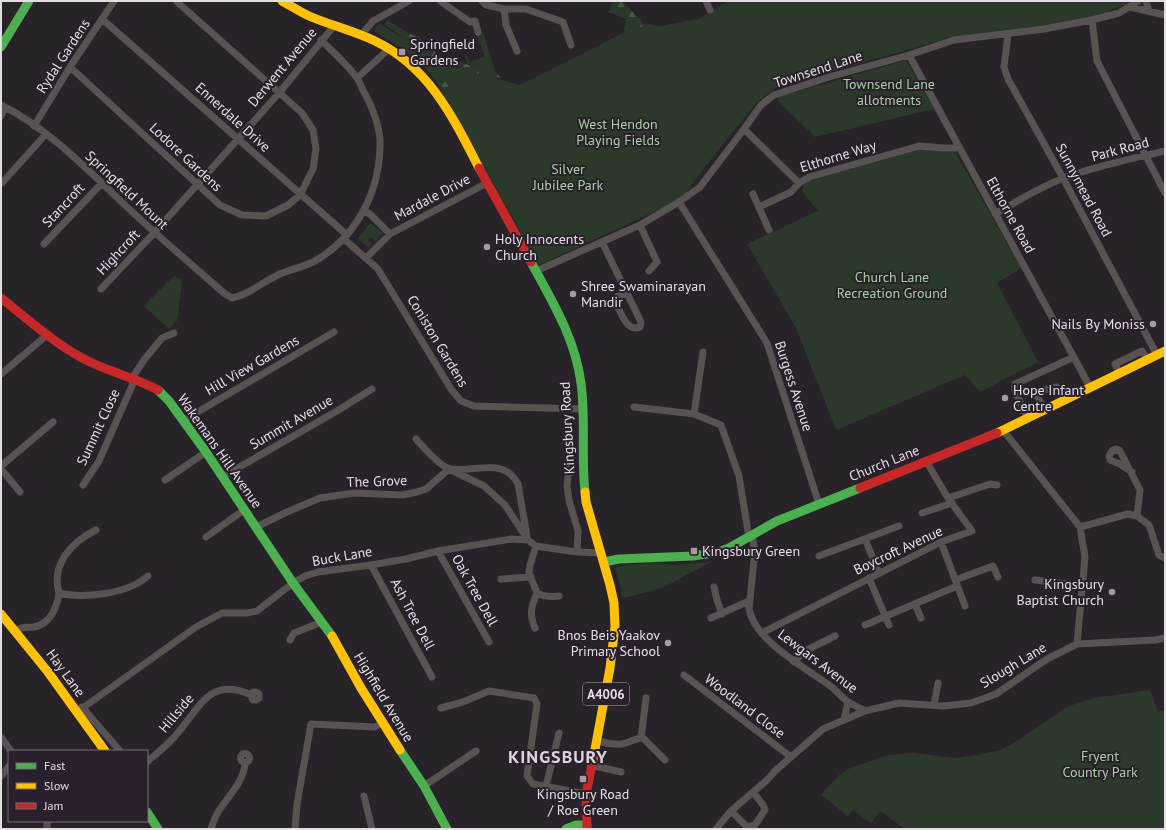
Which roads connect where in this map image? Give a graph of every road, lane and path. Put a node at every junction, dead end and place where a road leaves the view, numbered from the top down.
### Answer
1 (29, 1) edge
2 (114, 1) edge
3 (176, 1) edge
4 (282, 1) edge
5 (409, 1) edge
6 (440, 1) edge
7 (482, 1) edge
8 (706, 1) edge
9 (1138, 1) edge
10 (1146, 1) edge
11 (1130, 7) junction
12 (504, 9) junction
13 (710, 10) dead end
14 (1150, 11) junction
15 (1165, 15) edge
16 (102, 19) junction
17 (1092, 20) junction
18 (334, 26) junction
19 (478, 32) dead end
20 (1008, 34) junction
21 (361, 36) junction
22 (321, 40) junction
23 (1, 45) edge
24 (571, 45) dead end
25 (389, 49) junction
26 (517, 51) dead end
27 (909, 55) junction
28 (70, 67) junction
29 (357, 78) junction
30 (279, 93) junction
31 (3, 106) edge
32 (1, 116) edge
33 (34, 126) junction
34 (744, 129) junction
35 (46, 134) junction
36 (238, 138) junction
37 (958, 146) junction
38 (1165, 151) edge
39 (1146, 155) junction
40 (1063, 178) junction
41 (102, 183) junction
42 (487, 183) junction
43 (799, 183) junction
44 (1, 184) edge
45 (197, 184) junction
46 (1165, 193) edge
47 (753, 194) dead end
48 (300, 195) junction
49 (679, 202) junction
50 (759, 208) junction
51 (364, 211) junction
52 (995, 214) junction
53 (640, 225) junction
54 (769, 230) dead end
55 (154, 232) junction
56 (390, 234) junction
57 (345, 237) junction
58 (602, 242) junction
59 (44, 244) dead end
60 (366, 258) junction
61 (536, 271) junction
62 (649, 271) dead end
63 (102, 289) dead end
64 (627, 292) junction
65 (1, 298) edge
66 (334, 332) dead end
67 (174, 333) dead end
68 (47, 335) junction
69 (703, 352) dead end
70 (1161, 353) edge
71 (1074, 357) junction
72 (1, 374) edge
73 (134, 378) junction
74 (1090, 387) junction
75 (372, 389) dead end
76 (1066, 399) junction
77 (634, 407) dead end
78 (583, 409) junction
79 (1045, 410) junction
80 (694, 414) junction
81 (1028, 419) junction
82 (184, 420) junction
83 (53, 422) dead end
84 (1003, 430) junction
85 (416, 440) dead end
86 (206, 452) junction
87 (570, 458) dead end
88 (926, 461) junction
89 (1, 468) edge
90 (449, 469) junction
91 (1132, 472) dead end
92 (222, 477) junction
93 (165, 480) dead end
94 (997, 485) dead end
95 (83, 486) dead end
96 (20, 492) dead end
97 (950, 500) junction
98 (819, 504) junction
99 (244, 510) junction
100 (922, 513) dead end
101 (1137, 516) junction
102 (899, 526) dead end
103 (256, 527) junction
104 (1080, 528) junction
105 (96, 530) dead end
106 (206, 537) dead end
107 (750, 537) junction
108 (865, 539) junction
109 (528, 540) junction
110 (941, 542) junction
111 (536, 546) junction
112 (438, 551) junction
113 (577, 552) junction
114 (601, 553) junction
115 (819, 556) dead end
116 (1165, 558) edge
117 (604, 562) junction
118 (372, 565) junction
119 (879, 573) junction
120 (148, 576) dead end
121 (998, 577) dead end
122 (531, 578) junction
123 (869, 578) junction
124 (501, 580) dead end
125 (1035, 580) dead end
126 (293, 583) junction
127 (956, 583) junction
128 (1083, 586) junction
129 (714, 587) dead end
130 (59, 593) junction
131 (537, 593) junction
132 (559, 596) dead end
133 (749, 601) junction
134 (915, 604) junction
135 (965, 606) dead end
136 (1, 614) edge
137 (722, 614) junction
138 (885, 617) junction
139 (711, 618) dead end
140 (921, 618) dead end
141 (322, 622) junction
142 (865, 625) dead end
143 (888, 625) dead end
144 (535, 628) dead end
145 (15, 631) junction
146 (762, 633) junction
147 (835, 636) dead end
148 (1165, 638) edge
149 (290, 640) dead end
150 (489, 642) dead end
151 (1077, 644) junction
152 (794, 662) junction
153 (684, 675) dead end
154 (432, 677) dead end
155 (938, 683) dead end
156 (251, 694) dead end
157 (646, 698) dead end
158 (848, 702) junction
159 (934, 705) junction
160 (441, 708) dead end
161 (79, 709) junction
162 (865, 711) junction
163 (844, 720) junction
164 (382, 723) junction
165 (559, 733) dead end
166 (1, 737) edge
167 (641, 738) junction
168 (597, 742) junction
169 (9, 750) edge
170 (104, 750) edge
171 (119, 750) edge
172 (476, 751) dead end
173 (791, 757) junction
174 (665, 760) dead end
175 (148, 761) edge
176 (245, 763) dead end
177 (591, 765) junction
178 (8, 767) edge
179 (621, 772) dead end
180 (1, 776) edge
181 (424, 786) junction
182 (546, 786) junction
183 (753, 792) junction
184 (586, 794) junction
185 (364, 796) dead end
186 (731, 811) junction
187 (148, 814) edge
188 (589, 828) edge
189 (158, 829) edge
190 (211, 829) edge
191 (295, 829) edge
192 (372, 829) edge
193 (447, 829) edge
194 (566, 829) edge
195 (716, 829) edge

1 - 23 main road
2 - 16 street, Rydal Gardens
3 - 30 street
4 - 18 main road, Kingsbury Road / A4006
5 - 21 street
6 - 19 street
7 - 12 street
8 - 13 street
9 - 11 street, Townsend Lane
10 - 14 street
11 - 14 street
11 - 17 street, Townsend Lane
12 - 24 street
12 - 26 street
14 - 15 street
16 - 28 street, Rydal Gardens
16 - 36 street, Ennerdale Drive
17 - 20 street, Townsend Lane
17 - 39 street
18 - 21 main road, Kingsbury Road / A4006
18 - 22 street, Derwent Avenue
20 - 27 street, Townsend Lane
20 - 40 street, Sunnymead Road
21 - 25 main road, Kingsbury Road / A4006
22 - 29 street
22 - 30 street, Derwent Avenue
25 - 29 street
25 - 42 main road, Kingsbury Road / A4006
27 - 34 street, Townsend Lane
27 - 37 street, Elthorne Road
28 - 33 street, Rydal Gardens
28 - 45 street, Lodore Gardens
29 - 51 street
30 - 36 street, Derwent Avenue
30 - 48 street
31 - 32 street
31 - 33 street, Springfield Mount
33 - 35 street, Springfield Mount
34 - 43 street, Elthorne Way
34 - 49 street, Townsend Lane
35 - 41 street, Springfield Mount
35 - 44 street
36 - 45 street, Derwent Avenue
36 - 48 street, Ennerdale Drive
37 - 43 street, Elthorne Way
37 - 52 street, Elthorne Road
38 - 39 street, Park Road
39 - 40 street, Park Road
39 - 46 street
40 - 52 street, Park Road
40 - 70 street, Sunnymead Road
41 - 55 street, Springfield Mount
41 - 59 street, Stancroft
42 - 56 street, Mardale Drive
42 - 61 main road, Kingsbury Road / A4006
43 - 50 street
45 - 48 street, Lodore Gardens
45 - 55 street, Derwent Avenue
47 - 50 street
48 - 57 street, Ennerdale Drive
49 - 53 street, Townsend Lane
49 - 98 street, Burgess Avenue
50 - 54 street
51 - 56 street, Mardale Drive
51 - 57 street
52 - 71 street, Elthorne Road
53 - 58 street, Townsend Lane
53 - 62 street
55 - 57 street, Springfield Mount
55 - 63 street, Highcroft
56 - 60 street, Mardale Drive
57 - 60 street, Coniston Gardens
58 - 61 street, Townsend Lane
58 - 64 street
60 - 78 street, Coniston Gardens
61 - 78 main road, Kingsbury Road / A4006
64 - 64 street
65 - 68 main road, Wakemans Hill Avenue
66 - 82 street, Hill View Gardens
67 - 73 street, Summit Close
68 - 72 street
68 - 73 main road, Wakemans Hill Avenue
69 - 80 street
70 - 74 main road, Church Lane
71 - 74 street, Elthorne Road
71 - 81 street
73 - 82 main road, Wakemans Hill Avenue
73 - 95 street, Summit Close
74 - 76 main road, Church Lane
75 - 92 street, Summit Avenue
76 - 79 main road, Church Lane
76 - 79 street
77 - 80 street, Lewgars Avenue
78 - 114 main road, Kingsbury Road / A4006
79 - 81 main road, Church Lane
80 - 107 street, Lewgars Avenue
81 - 84 main road, Church Lane
82 - 86 main road, Wakemans Hill Avenue
83 - 89 street
84 - 88 main road, Church Lane
84 - 104 street
85 - 90 street
86 - 92 main road, Wakemans Hill Avenue
86 - 93 street
87 - 113 street
88 - 97 street, Boycroft Avenue
88 - 98 main road, Church Lane
89 - 96 street
90 - 103 street, The Grove
90 - 109 street
90 - 109 street
91 - 101 street
92 - 99 main road, Wakemans Hill Avenue
94 - 97 street
97 - 100 street
97 - 110 street, Boycroft Avenue
98 - 107 main road, Church Lane
99 - 103 main road, Wakemans Hill Avenue
99 - 106 street
101 - 104 street
101 - 116 street
102 - 108 street
103 - 126 main road, Wakemans Hill Avenue
104 - 128 street
105 - 130 street
107 - 117 main road, Church Lane
107 - 133 street, Lewgars Avenue
108 - 115 street
108 - 119 street
109 - 111 street
109 - 112 street, Buck Lane
110 - 119 street, Boycroft Avenue
110 - 127 street
111 - 113 street
111 - 122 street
112 - 118 street, Buck Lane
112 - 150 street, Oak Tree Dell
113 - 114 street
114 - 117 main road, Kingsbury Road / A4006
117 - 168 main road, Kingsbury Road / A4006
118 - 126 street, Buck Lane
118 - 154 street, Ash Tree Dell
119 - 123 street, Boycroft Avenue
120 - 130 street
121 - 127 street
122 - 124 street
122 - 131 street
123 - 138 street
123 - 146 street, Boycroft Avenue
125 - 128 street
126 - 141 main road, Highfield Avenue
126 - 161 street, Buck Lane
127 - 134 street
127 - 135 street
128 - 151 street
129 - 137 street
130 - 145 street
131 - 132 street
131 - 144 street
133 - 137 street
133 - 146 street, Lewgars Avenue
134 - 138 street
134 - 140 street
136 - 145 main road, Hay Lane
137 - 139 street
138 - 142 street
138 - 143 street
141 - 149 street
141 - 164 main road, Highfield Avenue
145 - 161 main road, Hay Lane
146 - 152 street, Lewgars Avenue
147 - 152 street
148 - 151 street
151 - 159 street, Slough Lane
152 - 158 street, Lewgars Avenue
153 - 173 street, Woodland Close
155 - 159 street
156 - 175 street, Hillside
157 - 167 street
158 - 162 street, Lewgars Avenue
158 - 163 street
159 - 162 street, Slough Lane
160 - 182 street
161 - 170 main road, Hay Lane
161 - 171 street
162 - 163 street, Slough Lane
163 - 173 street, Slough Lane
164 - 181 main road, Highfield Avenue
164 - 191 street
165 - 182 street
166 - 169 street
167 - 168 street
167 - 174 street
168 - 177 main road, Kingsbury Road / A4006
172 - 181 street
173 - 183 street, Slough Lane
176 - 190 street
177 - 179 street
177 - 184 main road, Kingsbury Road / A4006
178 - 180 street
181 - 193 main road, Highfield Avenue
182 - 184 street
183 - 186 street, Slough Lane
183 - 186 street
184 - 188 main road, Kingsbury Road / A4006
185 - 192 street
186 - 195 street, Slough Lane
187 - 189 main road
188 - 194 main road

